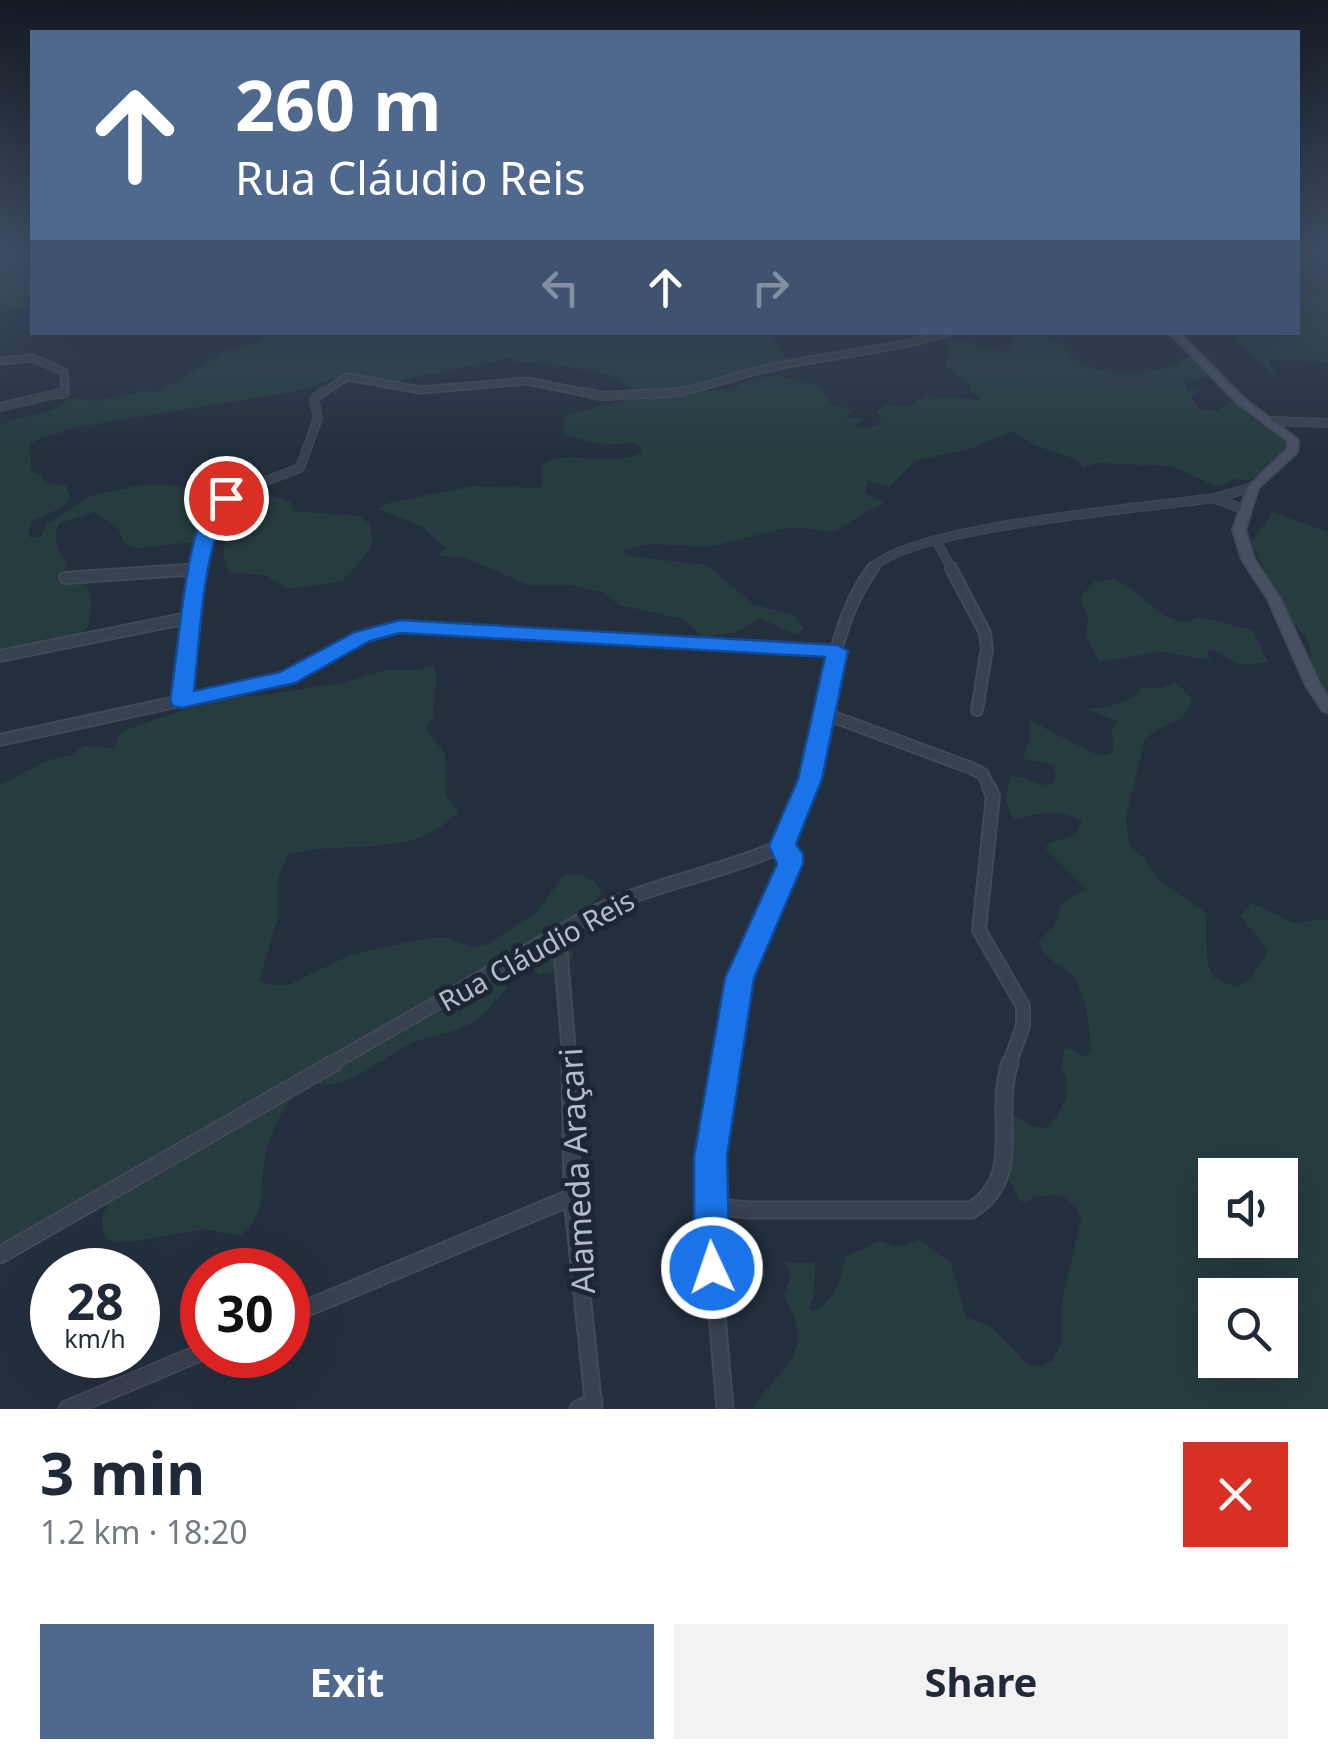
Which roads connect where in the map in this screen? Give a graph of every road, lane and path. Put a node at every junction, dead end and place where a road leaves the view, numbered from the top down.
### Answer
1 (941, 335) edge
2 (1176, 335) edge
3 (0, 360) edge
4 (0, 407) edge
5 (1269, 421) junction
6 (1328, 423) edge
7 (1252, 488) junction
8 (1215, 498) junction
9 (1243, 509) junction
10 (936, 540) junction
11 (200, 569) junction
12 (66, 578) dead end
13 (193, 617) junction
14 (838, 651) junction
15 (0, 656) edge
16 (182, 701) junction
17 (1328, 708) edge
18 (976, 710) dead end
19 (823, 713) junction
20 (0, 740) edge
21 (782, 846) junction
22 (559, 932) junction
23 (572, 1197) junction
24 (708, 1206) junction
25 (0, 1255) edge
26 (310, 1307) edge
27 (180, 1361) edge
28 (589, 1406) edge
29 (67, 1409) edge
30 (725, 1409) edge

1 - 11 street
2 - 5 street
3 - 4 street
5 - 6 street
5 - 7 street
7 - 8 street
7 - 9 street
8 - 9 street
8 - 10 street
9 - 17 street
10 - 14 street
10 - 18 street
11 - 12 street
11 - 13 street
13 - 15 street
13 - 16 street
14 - 16 street
14 - 19 street
16 - 20 street
19 - 21 street
19 - 24 street
21 - 22 street, Rua Cláudio Reis
21 - 24 street
22 - 23 street, Alameda Araçari
22 - 25 street, Rua Cláudio Reis
23 - 26 street
23 - 28 street, Alameda Araçari
24 - 30 street
27 - 29 street

